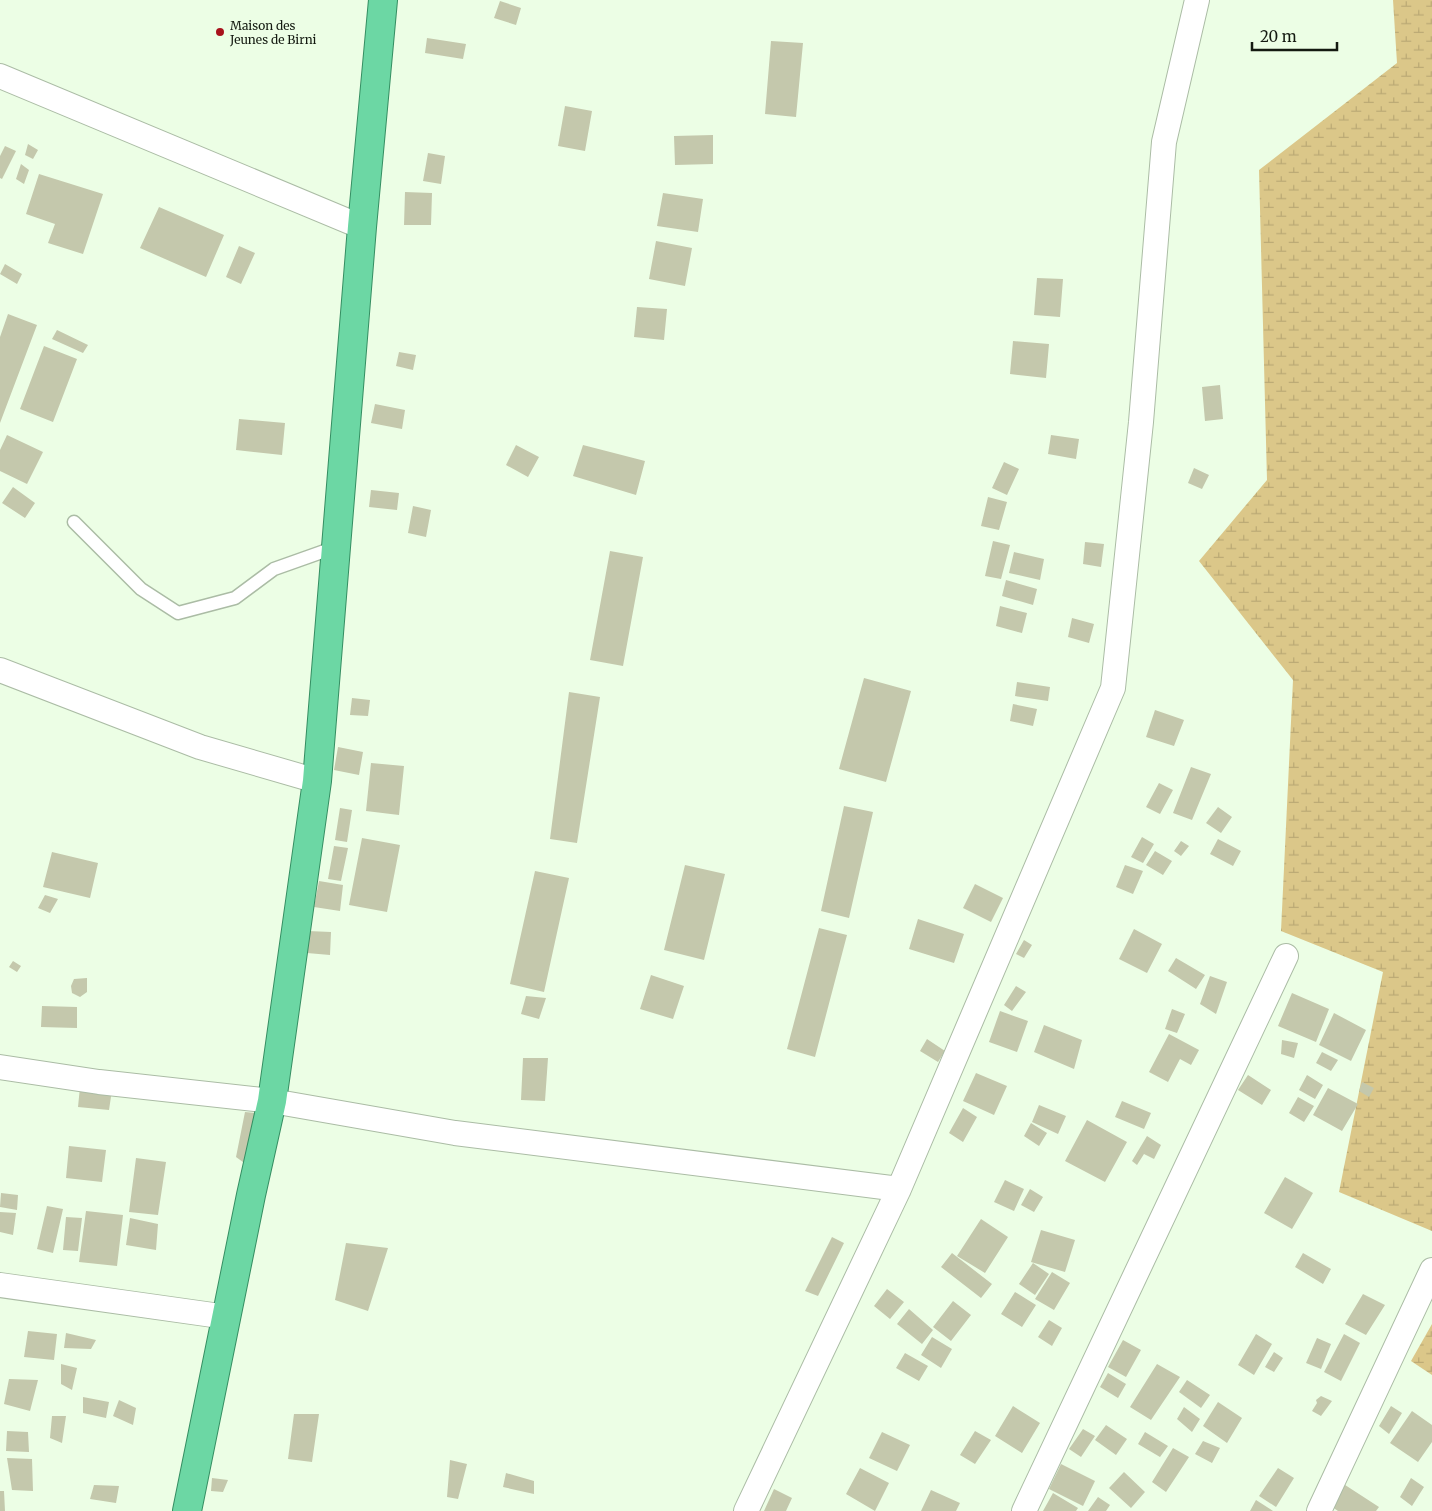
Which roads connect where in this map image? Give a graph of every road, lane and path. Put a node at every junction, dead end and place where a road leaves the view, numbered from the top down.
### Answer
1 (383, 0) edge
2 (1196, 0) edge
3 (0, 76) edge
4 (362, 227) junction
5 (74, 522) dead end
6 (336, 547) junction
7 (0, 670) edge
8 (317, 781) junction
9 (1286, 956) dead end
10 (0, 1067) edge
11 (272, 1101) junction
12 (898, 1188) junction
13 (1432, 1270) edge
14 (0, 1285) edge
15 (227, 1317) junction
16 (188, 1511) edge
17 (746, 1511) edge
18 (1024, 1511) edge
19 (1319, 1511) edge

1 - 4 highway
2 - 12 street
3 - 4 street
4 - 6 highway
5 - 6 lane
6 - 8 highway
7 - 8 street
8 - 11 highway
9 - 18 street
10 - 11 street
11 - 12 street
11 - 15 highway
12 - 17 street
13 - 19 street
14 - 15 street
15 - 16 highway

